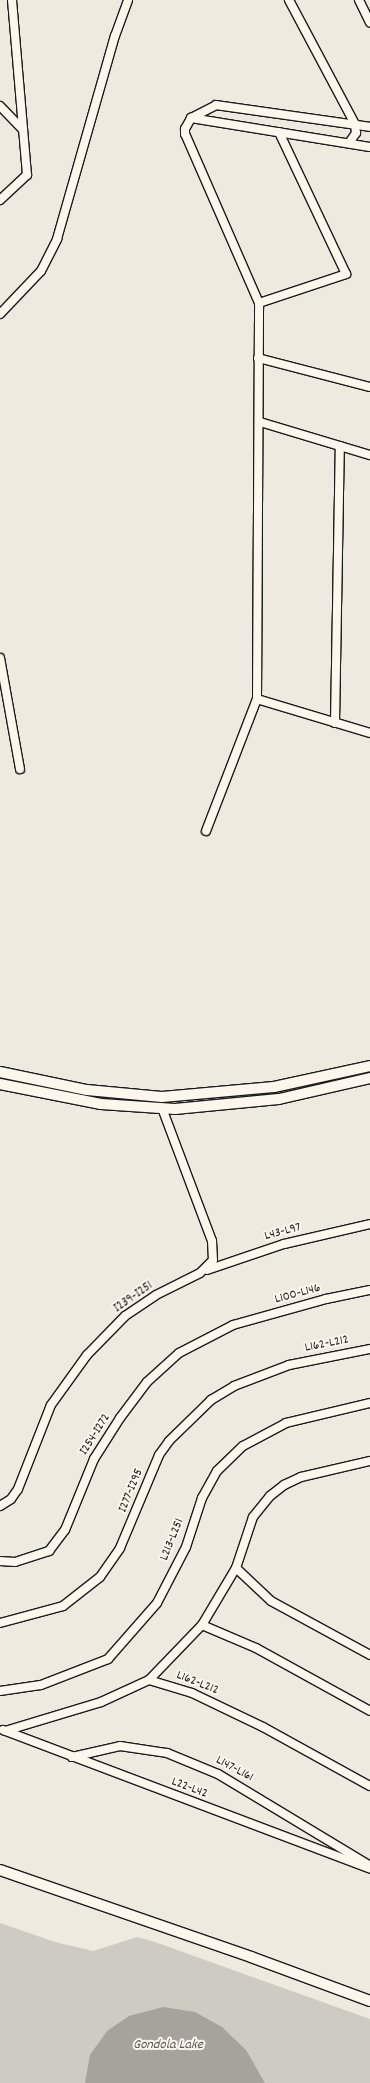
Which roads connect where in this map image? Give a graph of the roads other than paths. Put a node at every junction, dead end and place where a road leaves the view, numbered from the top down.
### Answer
1 (12, 0) edge
2 (128, 0) edge
3 (290, 0) edge
4 (358, 0) edge
5 (370, 23) edge
6 (0, 106) edge
7 (191, 118) junction
8 (355, 124) junction
9 (370, 127) edge
10 (23, 130) junction
11 (279, 132) junction
12 (350, 144) junction
13 (370, 147) edge
14 (0, 200) edge
15 (259, 302) junction
16 (0, 314) edge
17 (258, 358) junction
18 (370, 386) edge
19 (260, 422) junction
20 (340, 446) junction
21 (370, 455) edge
22 (0, 658) edge
23 (257, 699) junction
24 (335, 723) junction
25 (370, 733) edge
26 (20, 769) dead end
27 (206, 831) dead end
28 (370, 1066) edge
29 (0, 1072) edge
30 (370, 1078) edge
31 (0, 1084) edge
32 (162, 1097) junction
33 (162, 1108) junction
34 (370, 1224) edge
35 (204, 1270) junction
36 (370, 1290) edge
37 (233, 1325) joint
38 (370, 1349) edge
39 (289, 1365) joint
40 (370, 1403) edge
41 (370, 1461) edge
42 (0, 1506) edge
43 (0, 1561) edge
44 (236, 1568) junction
45 (0, 1623) edge
46 (202, 1625) junction
47 (370, 1655) edge
48 (149, 1680) junction
49 (0, 1691) edge
50 (370, 1711) edge
51 (2, 1730) edge
52 (71, 1757) junction
53 (370, 1786) edge
54 (370, 1866) edge
55 (370, 1869) edge
56 (0, 1870) edge
57 (370, 2001) edge

1 - 10 street
2 - 16 street
3 - 8 street
4 - 5 street
6 - 10 street
7 - 8 street
7 - 11 street
7 - 15 street
8 - 9 street
8 - 12 street
10 - 14 street
11 - 12 street
11 - 15 street
12 - 13 street
15 - 17 street
17 - 18 street
17 - 19 street
19 - 20 street
19 - 23 street
20 - 21 street
20 - 24 street
22 - 26 street
23 - 24 street
23 - 27 street
24 - 25 street
28 - 32 street
29 - 32 street
30 - 33 street
31 - 33 street
32 - 33 street
33 - 35 street
34 - 35 street, L43-L97
35 - 42 street, I239-I251
36 - 37 street, L100-L146
37 - 43 street, I254-I272
38 - 39 street, L162-L212
39 - 45 street, I277-I295
40 - 49 street, L213-L251
41 - 44 street
44 - 46 street
44 - 47 street
46 - 48 street
46 - 50 street
48 - 51 street
48 - 53 street, L162-L212
51 - 52 street, L22-L42
52 - 54 street, L147-L161
52 - 55 street, L22-L42
56 - 57 street

